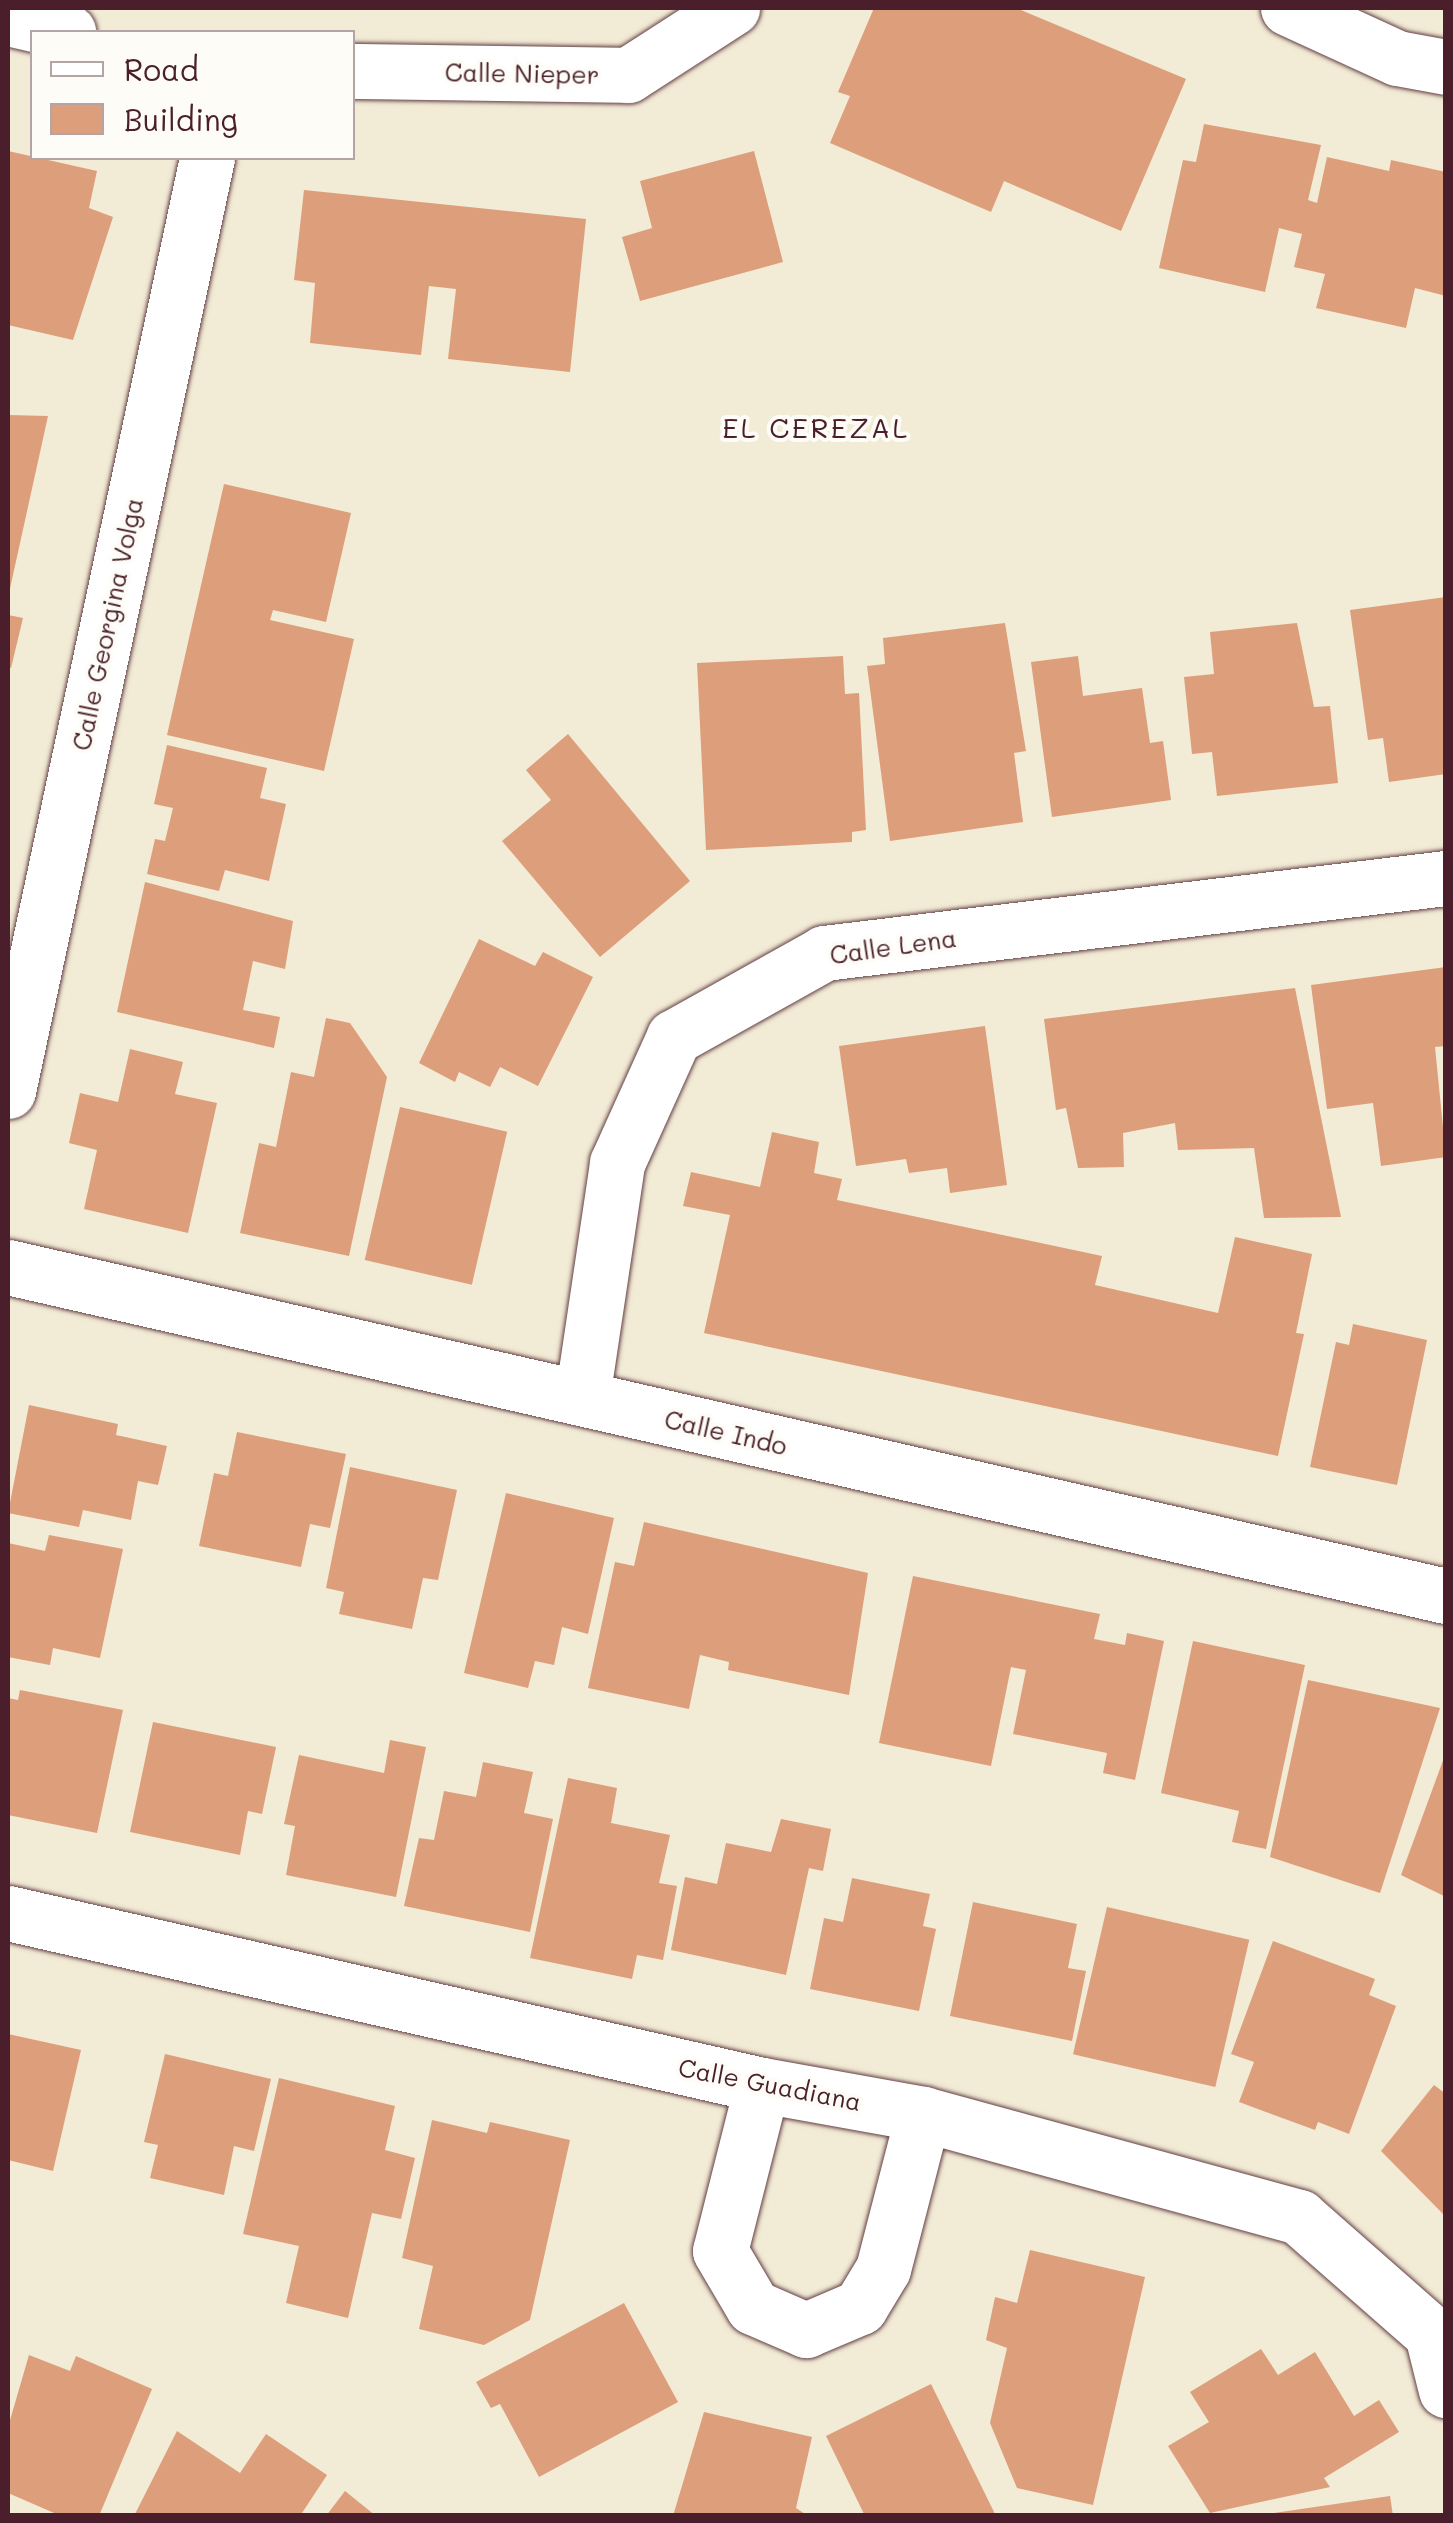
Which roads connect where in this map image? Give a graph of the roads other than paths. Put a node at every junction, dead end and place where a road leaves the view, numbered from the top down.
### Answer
1 (732, 8) edge
2 (1288, 8) edge
3 (8, 18) edge
4 (59, 30) edge
5 (1446, 67) edge
6 (355, 71) edge
7 (207, 160) edge
8 (1446, 878) edge
9 (8, 1091) edge
10 (8, 1267) edge
11 (582, 1398) junction
12 (1446, 1596) edge
13 (8, 1913) edge
14 (762, 2086) junction
15 (924, 2114) junction
16 (1446, 2390) edge

1 - 6 street, Calle Nieper
2 - 5 street
3 - 4 street
7 - 9 street, Calle Georgina Volga
8 - 11 street, Calle Lena
10 - 11 street, Calle Indo
11 - 12 street, Calle Indo
13 - 14 street, Calle Guadiana
14 - 15 street, Calle Guadiana
14 - 15 street
15 - 16 street, Calle Guadiana

